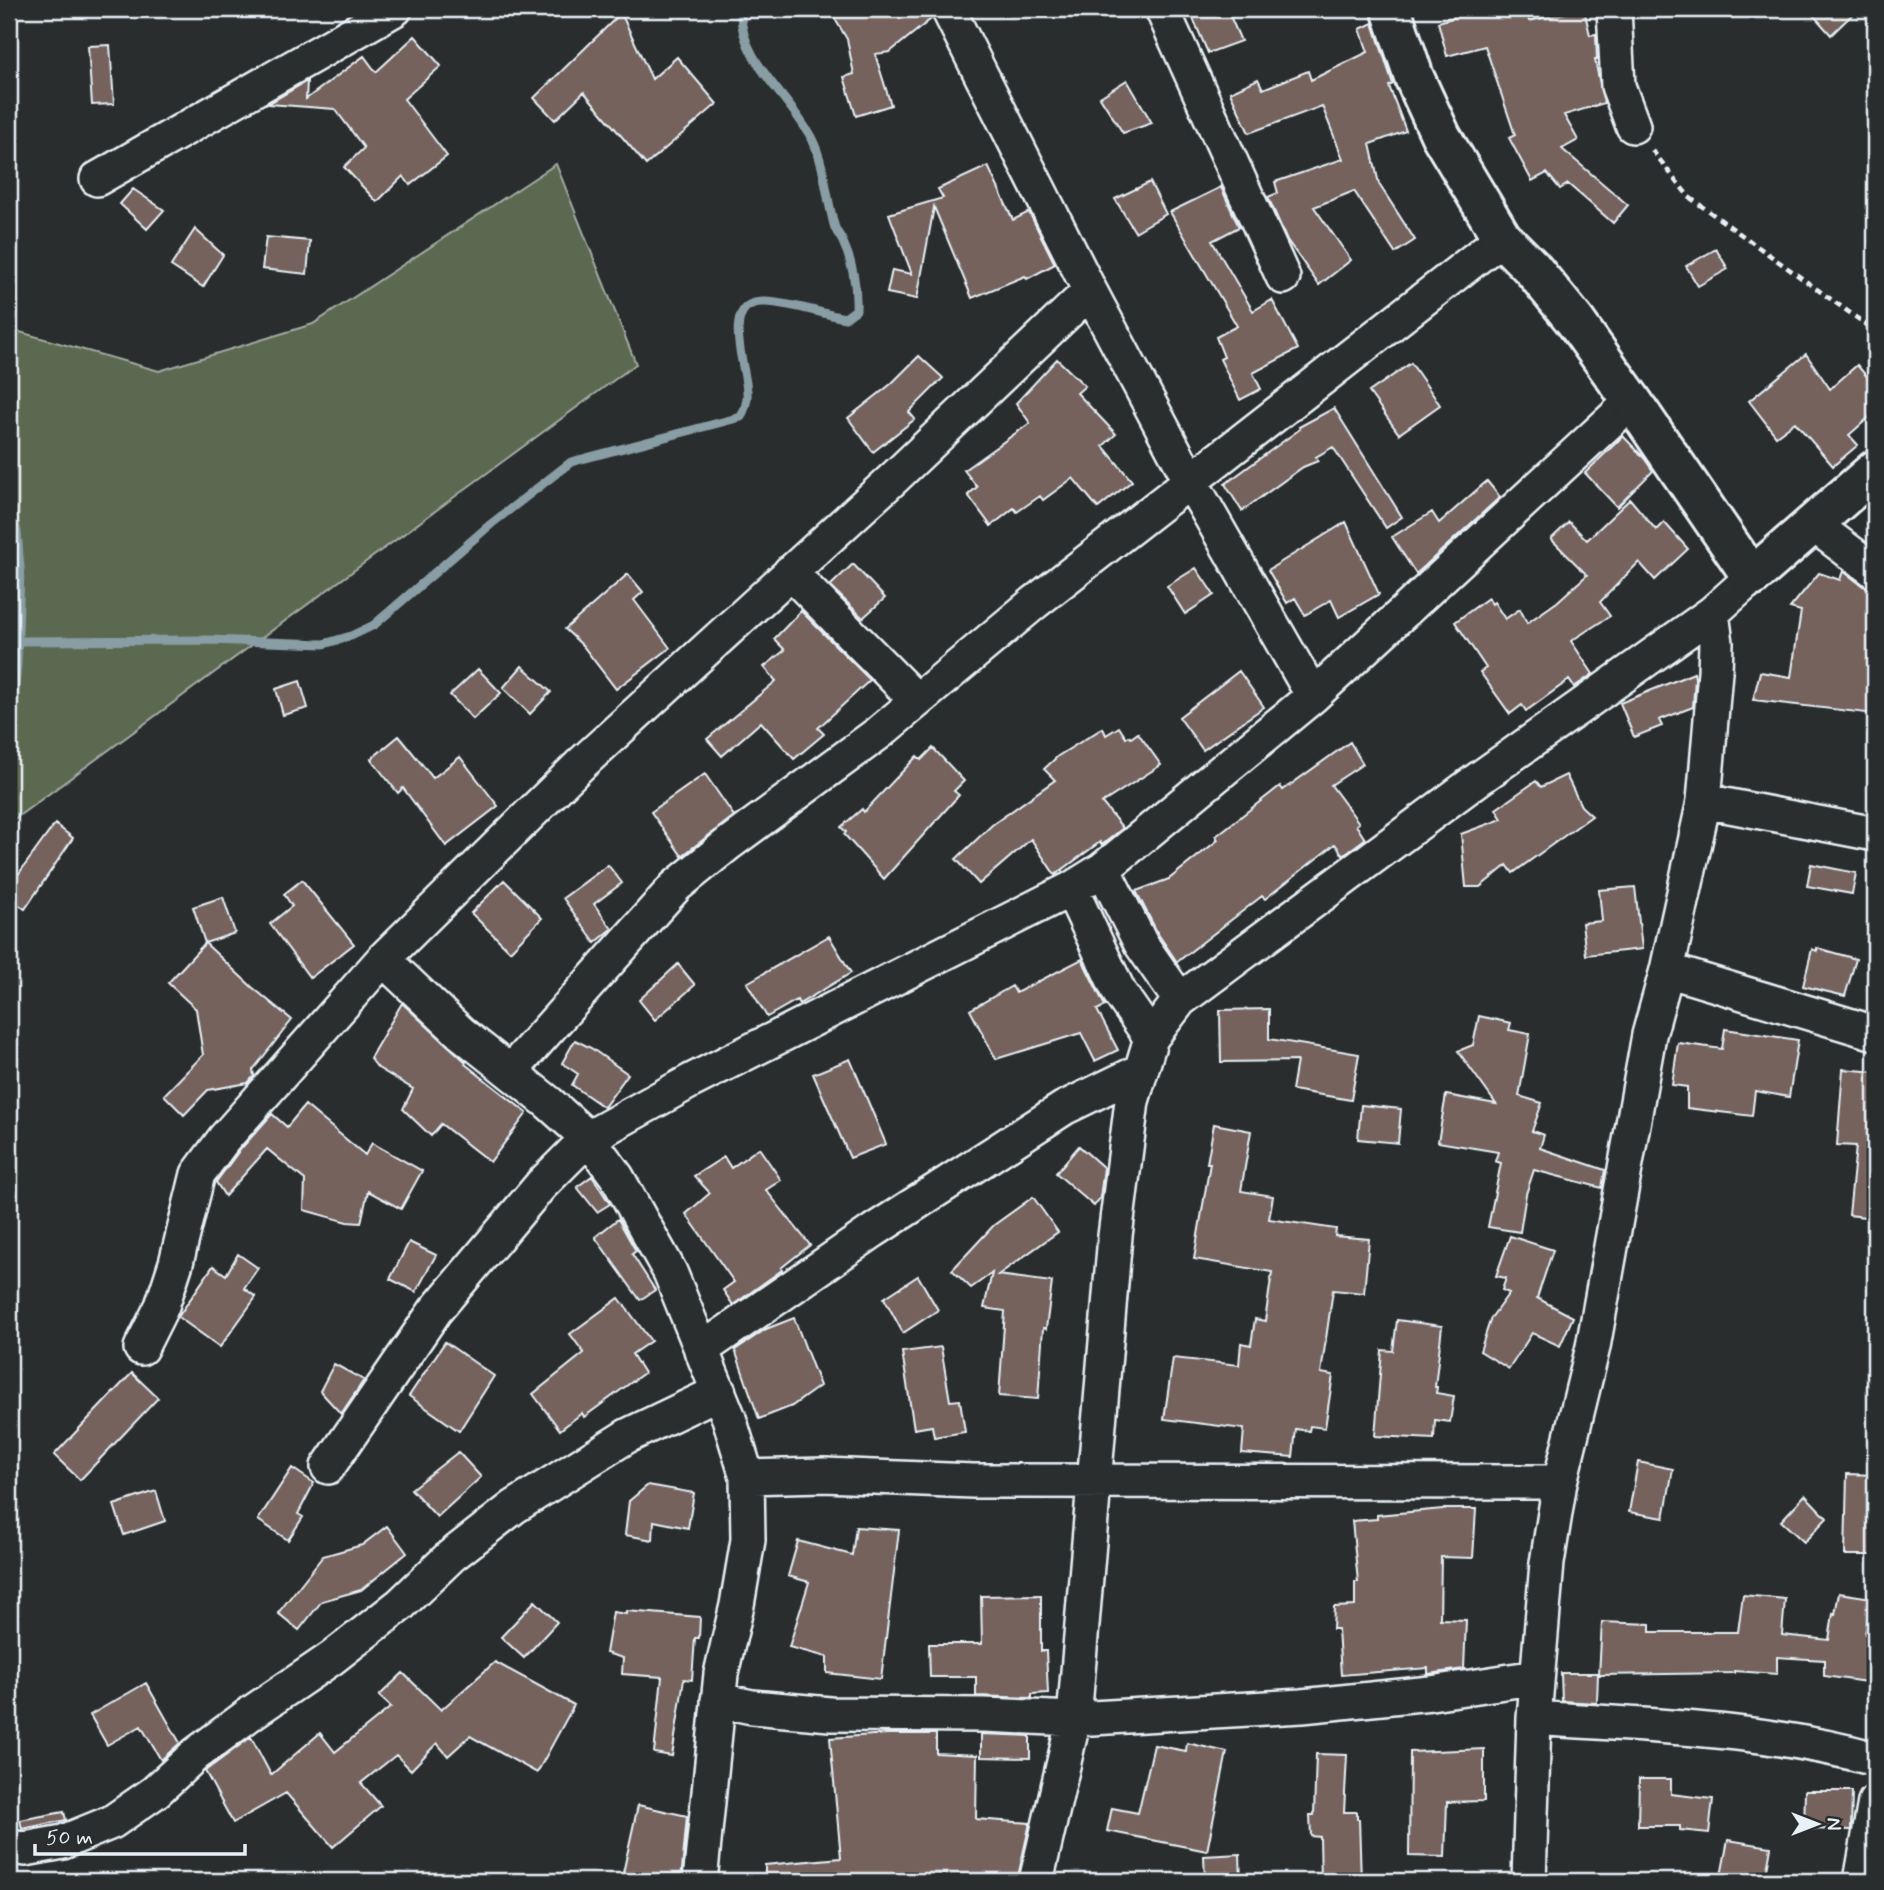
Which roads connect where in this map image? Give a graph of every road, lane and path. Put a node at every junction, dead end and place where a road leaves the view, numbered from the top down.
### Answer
1 (395, 9) edge
2 (948, 9) edge
3 (1162, 9) edge
4 (1391, 9) edge
5 (1615, 9) edge
6 (1633, 127) joint
7 (97, 179) dead end
8 (1502, 238) junction
9 (1283, 277) dead end
10 (1090, 291) junction
11 (1875, 331) edge
12 (1632, 401) junction
13 (1875, 470) edge
14 (1191, 482) junction
15 (1814, 525) junction
16 (1875, 571) edge
17 (790, 572) junction
18 (1752, 577) junction
19 (1712, 613) junction
20 (1313, 696) junction
21 (917, 701) junction
22 (1704, 801) junction
23 (1875, 834) edge
24 (1103, 869) junction
25 (1071, 890) junction
26 (383, 959) junction
27 (1667, 970) junction
28 (1180, 1000) junction
29 (1875, 1033) edge
30 (1152, 1038) junction
31 (1140, 1071) junction
32 (510, 1072) junction
33 (588, 1138) junction
34 (141, 1348) dead end
35 (701, 1350) junction
36 (719, 1392) junction
37 (328, 1467) dead end
38 (747, 1477) junction
39 (1095, 1480) junction
40 (1560, 1482) junction
41 (1537, 1677) junction
42 (718, 1700) junction
43 (1534, 1718) junction
44 (1074, 1719) junction
45 (1875, 1759) edge
46 (1875, 1802) edge
47 (9, 1847) edge
48 (700, 1881) edge
49 (1036, 1881) edge
50 (1529, 1881) edge
51 (1861, 1881) edge

1 - 7 street
2 - 10 street
3 - 9 street
4 - 8 street
5 - 6 street
6 - 11 path
8 - 12 street
8 - 14 street
10 - 14 street
10 - 17 street
12 - 18 street
12 - 20 street
13 - 15 street
14 - 20 street
14 - 21 street
15 - 16 street
15 - 18 street
17 - 21 street
17 - 26 street
18 - 19 street
19 - 22 street
19 - 28 street
20 - 24 street
21 - 32 street
22 - 23 street
22 - 27 street
24 - 25 street
24 - 28 street
25 - 30 street
25 - 33 street
26 - 32 street
26 - 34 street
27 - 29 street
27 - 40 street
28 - 30 street
30 - 31 street
31 - 35 street
31 - 39 street
32 - 33 street
33 - 35 street
33 - 37 street
35 - 36 street
36 - 38 street
36 - 47 street
38 - 39 street
38 - 42 street
39 - 40 street
39 - 44 street
40 - 41 street
41 - 43 street
41 - 44 street
42 - 44 street
42 - 48 street
43 - 45 street
43 - 50 street
44 - 49 street
46 - 51 street

